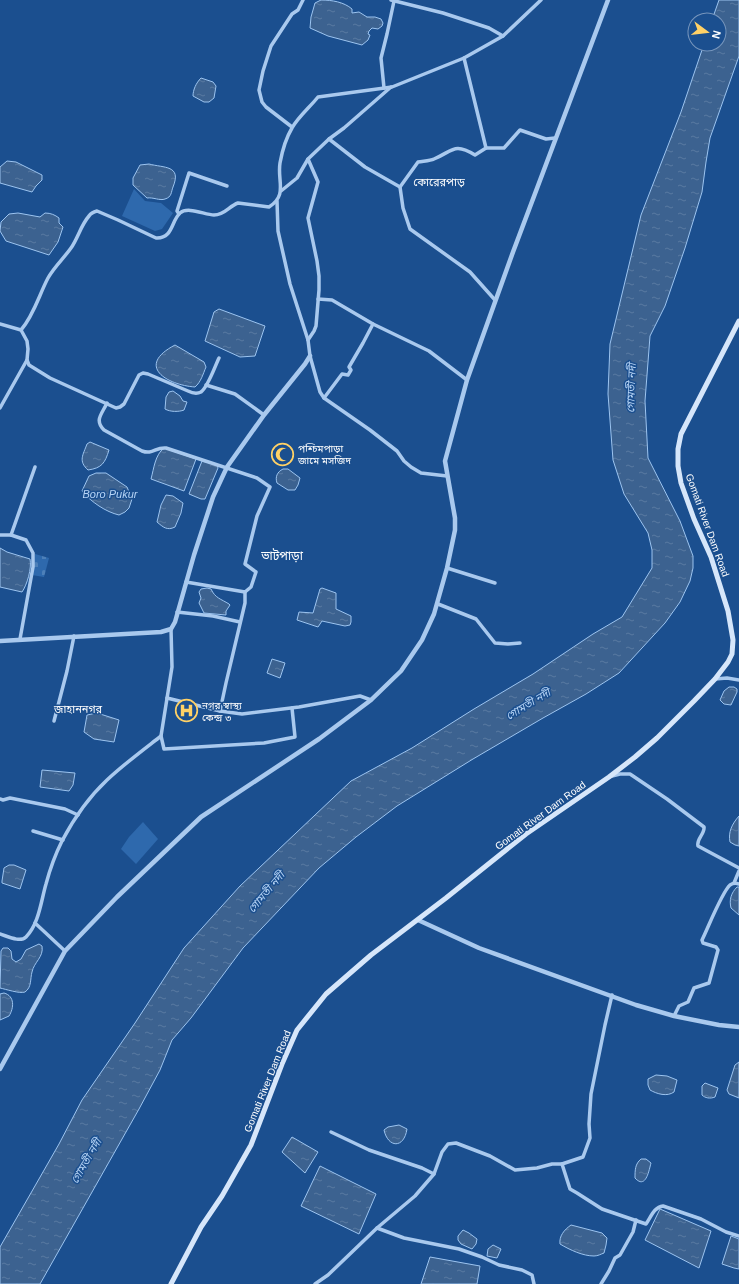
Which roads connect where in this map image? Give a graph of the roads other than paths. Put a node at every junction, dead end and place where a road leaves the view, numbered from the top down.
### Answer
1 (303, 0) edge
2 (393, 0) edge
3 (541, 0) edge
4 (608, 0) edge
5 (503, 36) junction
6 (464, 58) junction
7 (392, 87) junction
8 (384, 88) junction
9 (292, 127) junction
10 (555, 138) junction
11 (329, 139) junction
12 (486, 148) junction
13 (308, 159) junction
14 (226, 186) dead end
15 (400, 187) junction
16 (281, 191) junction
17 (277, 201) junction
18 (179, 214) junction
19 (318, 299) junction
20 (495, 300) junction
21 (739, 321) edge
22 (0, 324) edge
23 (373, 324) junction
24 (21, 330) junction
25 (308, 340) junction
26 (310, 356) junction
27 (219, 358) dead end
28 (26, 360) junction
29 (467, 380) junction
30 (206, 385) junction
31 (324, 398) junction
32 (107, 403) junction
33 (0, 408) edge
34 (264, 414) junction
35 (35, 467) dead end
36 (227, 468) junction
37 (447, 476) junction
38 (11, 535) junction
39 (0, 536) edge
40 (447, 568) junction
41 (186, 582) junction
42 (495, 583) dead end
43 (246, 592) junction
44 (438, 604) junction
45 (177, 612) junction
46 (240, 622) junction
47 (171, 629) junction
48 (74, 636) junction
49 (20, 639) junction
50 (0, 641) edge
51 (520, 643) dead end
52 (715, 679) junction
53 (739, 680) edge
54 (167, 698) junction
55 (371, 700) junction
56 (292, 708) junction
57 (220, 711) junction
58 (54, 721) dead end
59 (161, 736) junction
60 (609, 777) junction
61 (0, 800) edge
62 (78, 816) junction
63 (33, 831) dead end
64 (62, 840) junction
65 (739, 870) edge
66 (734, 883) junction
67 (739, 884) edge
68 (418, 920) junction
69 (35, 923) junction
70 (0, 934) edge
71 (65, 951) junction
72 (612, 995) junction
73 (674, 1016) junction
74 (739, 1027) edge
75 (0, 1069) edge
76 (331, 1132) dead end
77 (562, 1164) junction
78 (434, 1174) junction
79 (636, 1220) junction
80 (377, 1228) junction
81 (739, 1236) edge
82 (171, 1284) edge
83 (315, 1284) edge
84 (534, 1284) edge
85 (601, 1284) edge

1 - 9 street
2 - 5 street
2 - 8 street
3 - 5 street
4 - 10 street
5 - 6 street
6 - 7 street
6 - 12 street
7 - 8 street
7 - 11 street
8 - 9 street
9 - 16 street
10 - 12 street
10 - 20 street
11 - 13 street
11 - 15 street
12 - 15 street
13 - 16 street
13 - 19 street
14 - 18 street
15 - 20 street
16 - 17 street
17 - 18 street
17 - 25 street
18 - 24 street
19 - 23 street
19 - 25 street
20 - 29 street
21 - 52 main road, Gomati River Dam Road
22 - 24 street
23 - 29 street
23 - 31 street
24 - 28 street
25 - 26 street
26 - 31 street
26 - 34 street
27 - 30 street
28 - 32 street
28 - 33 street
29 - 37 street
30 - 32 street
30 - 34 street
31 - 37 street
32 - 36 street
34 - 36 street
35 - 38 street
36 - 41 street
36 - 43 street
37 - 40 street
38 - 39 street
38 - 49 street
40 - 42 street
40 - 44 street
41 - 43 street
41 - 45 street
43 - 46 street
44 - 51 street
44 - 55 street
45 - 46 street
45 - 47 street
46 - 57 street
47 - 48 street
47 - 54 street
48 - 49 street
48 - 58 street
49 - 50 street
52 - 53 street
52 - 60 main road, Gomati River Dam Road
54 - 57 street
54 - 59 street
55 - 56 street
55 - 71 street
56 - 57 street
56 - 59 street
59 - 62 street
60 - 65 street
60 - 68 main road, Gomati River Dam Road
61 - 62 street
62 - 64 street
63 - 64 street
64 - 69 street
65 - 66 street
66 - 67 street
66 - 73 street
68 - 72 street
68 - 82 main road, Gomati River Dam Road
69 - 70 street
69 - 71 street
71 - 75 street
72 - 73 street
72 - 77 street
73 - 74 street
76 - 78 street
77 - 78 street
77 - 79 street
78 - 80 street
79 - 81 street
79 - 85 street
80 - 83 street
80 - 84 street

